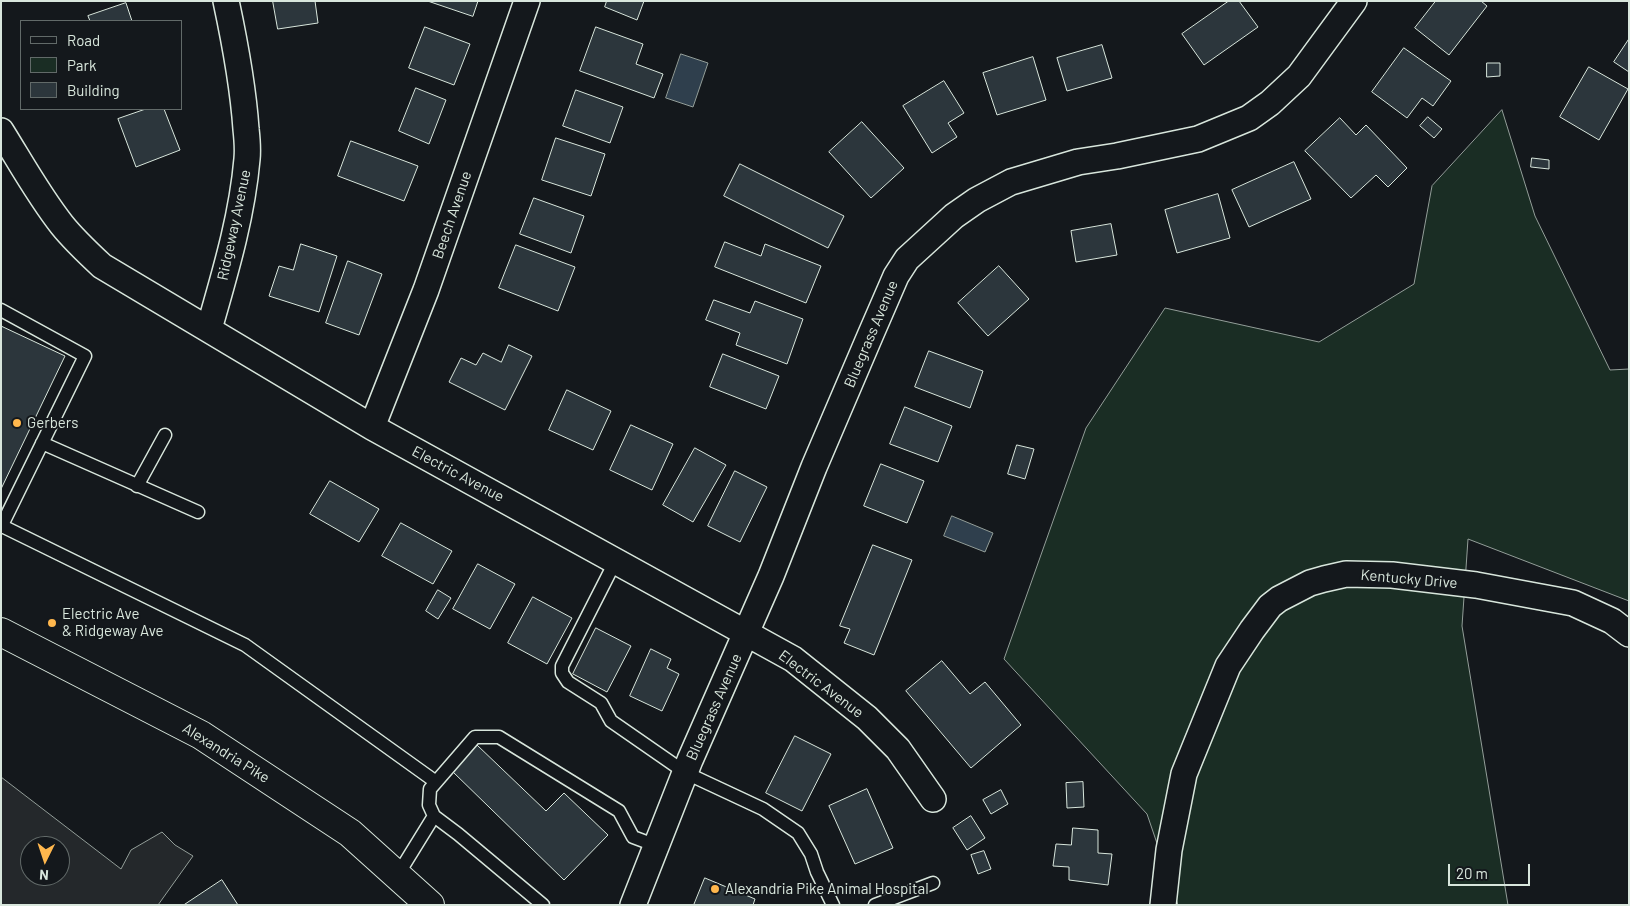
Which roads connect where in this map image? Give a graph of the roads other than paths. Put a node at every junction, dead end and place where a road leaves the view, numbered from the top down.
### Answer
1 (226, 1) edge
2 (527, 1) edge
3 (1354, 1) edge
4 (1, 131) edge
5 (1, 310) edge
6 (208, 329) junction
7 (372, 428) junction
8 (165, 436) dead end
9 (42, 443) junction
10 (137, 486) junction
11 (198, 512) dead end
12 (1, 526) edge
13 (615, 562) junction
14 (1, 632) edge
15 (745, 634) junction
16 (1629, 634) edge
17 (686, 773) junction
18 (436, 782) junction
19 (932, 799) dead end
20 (434, 816) junction
21 (657, 846) junction
22 (397, 876) junction
23 (933, 883) dead end
24 (430, 905) edge
25 (543, 905) edge
26 (632, 905) edge
27 (833, 905) edge
28 (875, 905) edge
29 (1162, 905) edge

1 - 6 street, Ridgeway Avenue
2 - 7 street, Beech Avenue
3 - 15 street, Bluegrass Avenue
4 - 6 street, Electric Avenue
5 - 9 lane
6 - 7 street, Electric Avenue
7 - 13 street, Electric Avenue
8 - 10 lane
9 - 10 lane
9 - 12 lane
10 - 11 lane
12 - 18 lane
13 - 15 street, Electric Avenue
13 - 17 lane
14 - 22 main road, Alexandria Pike
15 - 17 street, Bluegrass Avenue
15 - 19 street, Electric Avenue
16 - 29 street, Kentucky Drive
17 - 21 street, Bluegrass Avenue
17 - 27 lane
18 - 20 lane
18 - 21 lane
20 - 22 lane
20 - 25 lane
21 - 26 street, Bluegrass Avenue
22 - 24 main road, Alexandria Pike
23 - 28 lane

